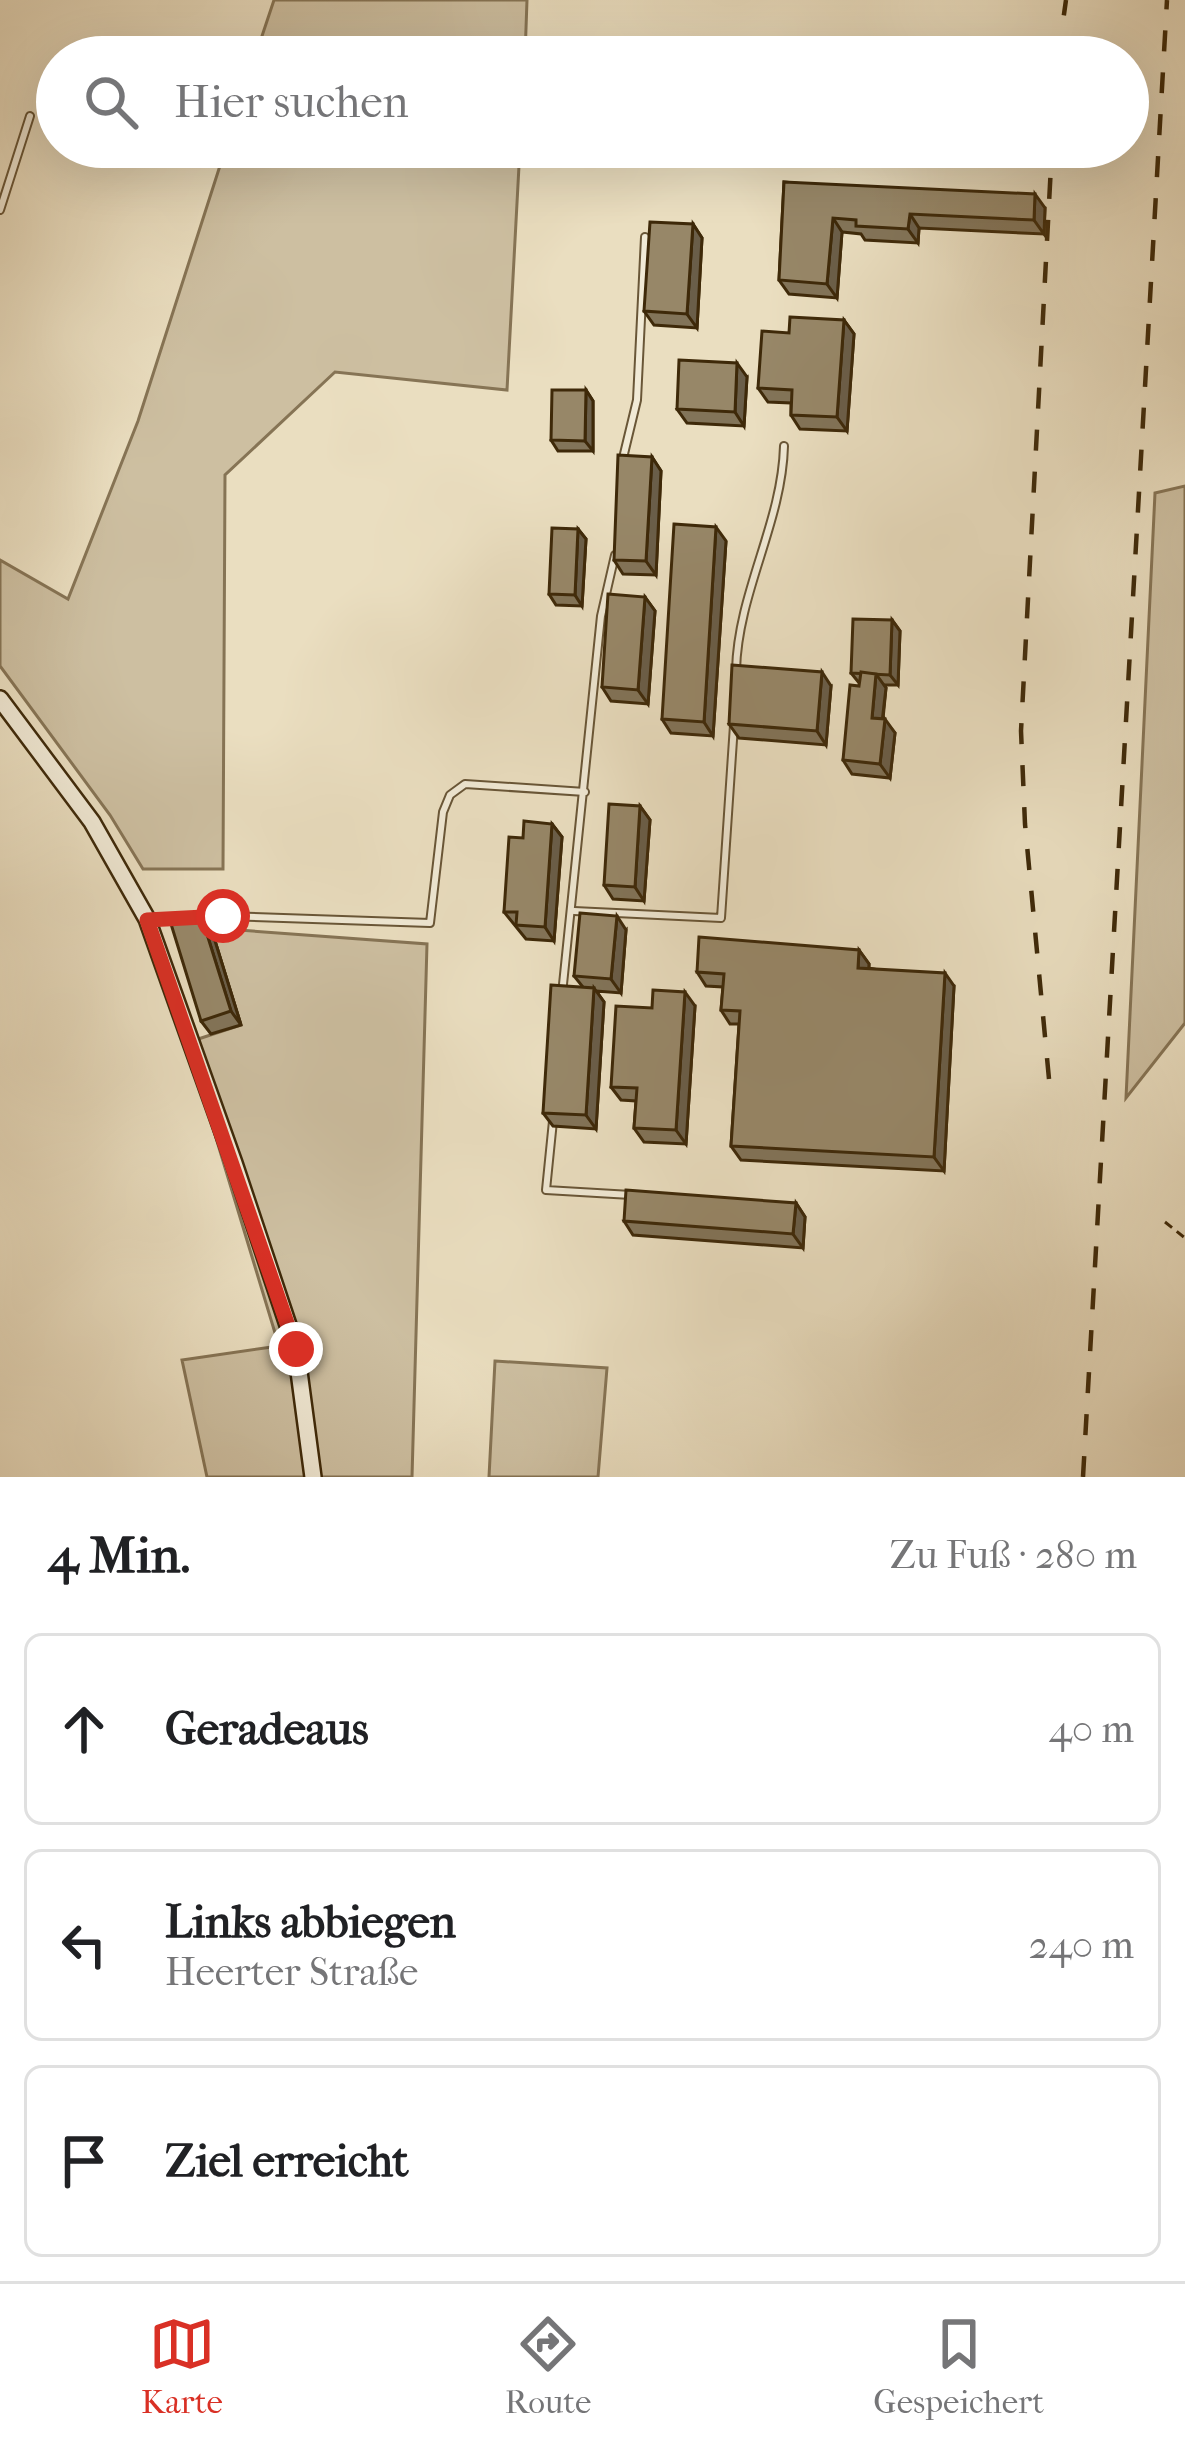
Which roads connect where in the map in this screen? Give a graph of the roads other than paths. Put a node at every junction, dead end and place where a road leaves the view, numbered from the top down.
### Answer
1 (30, 116) dead end
2 (0, 210) edge
3 (645, 237) edge
4 (784, 446) dead end
5 (622, 468) edge
6 (615, 548) edge
7 (735, 687) edge
8 (0, 699) edge
9 (735, 708) edge
10 (585, 792) junction
11 (573, 911) junction
12 (147, 920) junction
13 (561, 999) edge
14 (554, 1105) edge
15 (637, 1195) edge
16 (313, 1477) edge

1 - 2 lane
3 - 5 lane
4 - 7 lane
6 - 10 lane
8 - 12 main road
9 - 11 lane
10 - 11 lane
10 - 12 lane
11 - 13 lane
12 - 16 main road
14 - 15 lane

